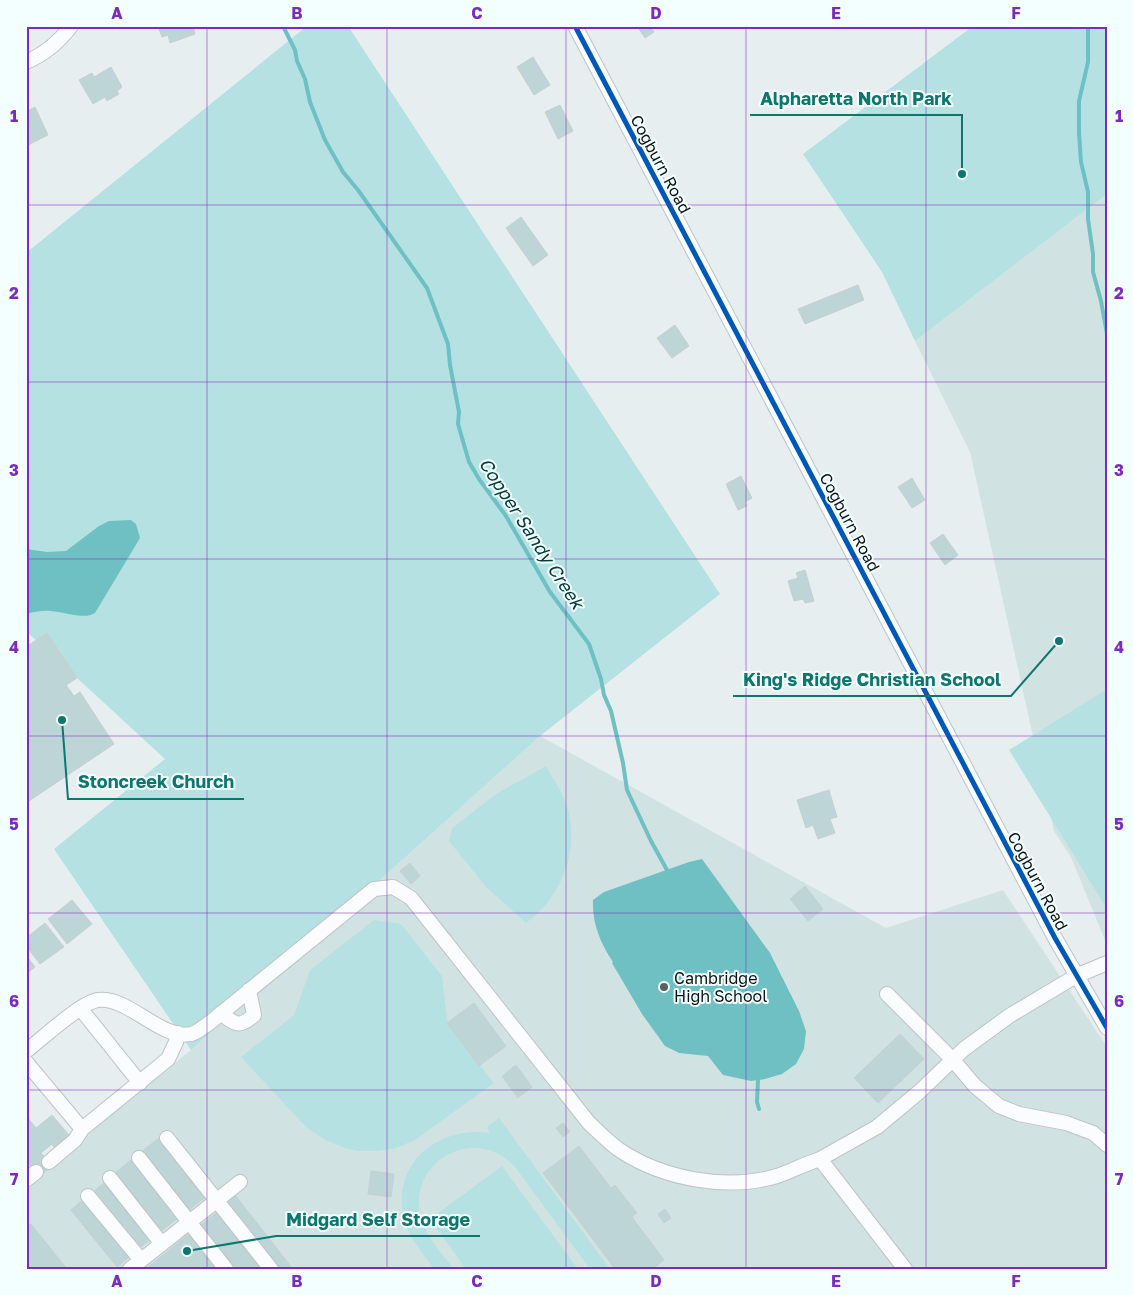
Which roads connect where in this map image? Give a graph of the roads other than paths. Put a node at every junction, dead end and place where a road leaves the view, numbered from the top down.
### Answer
1 (70, 26) edge
2 (575, 26) edge
3 (26, 62) edge
4 (1107, 963) edge
5 (1076, 976) junction
6 (249, 990) junction
7 (887, 994) dead end
8 (80, 1008) junction
9 (221, 1013) junction
10 (1107, 1028) edge
11 (178, 1033) junction
12 (26, 1052) edge
13 (953, 1060) junction
14 (26, 1062) edge
15 (140, 1083) junction
16 (82, 1129) junction
17 (167, 1138) dead end
18 (1107, 1145) edge
19 (139, 1158) dead end
20 (820, 1159) junction
21 (49, 1162) dead end
22 (110, 1178) dead end
23 (240, 1182) dead end
24 (88, 1196) dead end
25 (216, 1201) junction
26 (191, 1222) junction
27 (162, 1244) junction
28 (141, 1260) junction
29 (130, 1269) edge
30 (226, 1269) edge
31 (271, 1269) edge
32 (905, 1269) edge

1 - 3 street
2 - 5 street, Cogburn Road
4 - 5 street
5 - 10 street, Cogburn Road
5 - 13 street
6 - 9 street
6 - 9 street
6 - 20 street
7 - 13 street
8 - 11 street
8 - 12 street
8 - 15 street
9 - 11 street
11 - 15 street
13 - 18 street
13 - 20 street
14 - 16 street
15 - 16 street
16 - 21 street
17 - 25 street
19 - 26 street
20 - 32 street
22 - 27 street
23 - 25 street
24 - 28 street
25 - 26 street
25 - 31 street
26 - 27 street
26 - 30 street
27 - 28 street
28 - 29 street

